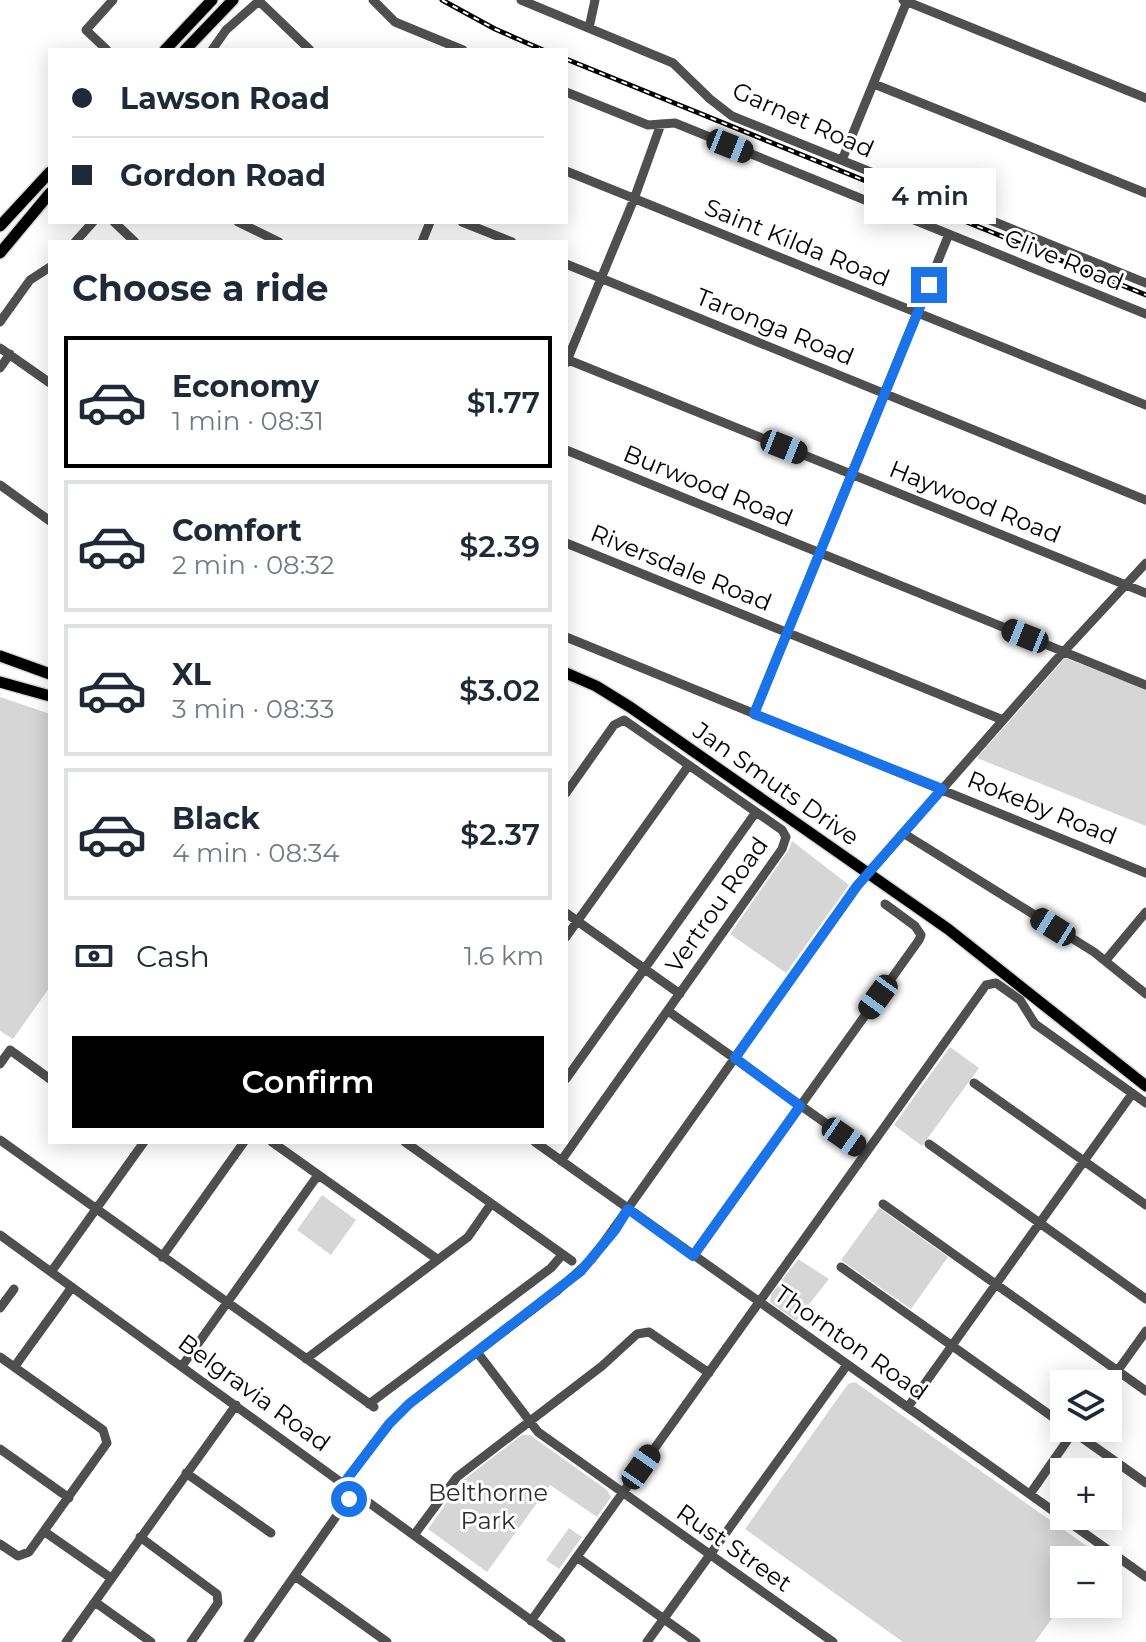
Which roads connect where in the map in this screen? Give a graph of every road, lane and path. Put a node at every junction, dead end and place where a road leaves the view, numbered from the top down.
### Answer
1 (113, 0) edge
2 (212, 0) edge
3 (233, 0) edge
4 (260, 0) edge
5 (373, 0) edge
6 (521, 0) edge
7 (595, 0) edge
8 (905, 1) edge
9 (589, 28) junction
10 (105, 48) edge
11 (167, 48) edge
12 (187, 48) edge
13 (213, 48) edge
14 (308, 48) edge
15 (458, 48) edge
16 (874, 84) junction
17 (568, 93) edge
18 (1146, 98) edge
19 (661, 124) junction
20 (842, 160) junction
21 (568, 172) edge
22 (48, 174) edge
23 (1146, 193) edge
24 (48, 195) edge
25 (634, 199) junction
26 (91, 224) edge
27 (116, 224) edge
28 (242, 224) edge
29 (467, 224) edge
30 (0, 226) edge
31 (949, 234) junction
32 (77, 240) edge
33 (133, 240) edge
34 (275, 240) edge
35 (507, 240) edge
36 (0, 253) edge
37 (568, 265) edge
38 (46, 270) edge
39 (601, 278) junction
40 (1146, 283) edge
41 (917, 313) junction
42 (1146, 314) edge
43 (0, 322) edge
44 (0, 348) edge
45 (10, 354) junction
46 (568, 359) edge
47 (568, 361) edge
48 (0, 368) edge
49 (48, 382) edge
50 (884, 394) junction
51 (1146, 405) edge
52 (568, 451) edge
53 (852, 474) junction
54 (0, 485) edge
55 (1146, 500) edge
56 (48, 520) edge
57 (568, 544) edge
58 (820, 553) junction
59 (1146, 563) edge
60 (1126, 584) junction
61 (1146, 593) edge
62 (787, 633) junction
63 (568, 638) edge
64 (1063, 651) junction
65 (0, 656) edge
66 (48, 673) edge
67 (568, 674) edge
68 (0, 682) edge
69 (1146, 685) edge
70 (48, 695) edge
71 (754, 714) junction
72 (1003, 720) junction
73 (689, 765) junction
74 (942, 789) junction
75 (568, 790) edge
76 (756, 812) junction
77 (903, 833) junction
78 (1146, 873) edge
79 (868, 874) junction
80 (885, 904) dead end
81 (1146, 912) edge
82 (568, 914) edge
83 (578, 921) junction
84 (568, 934) edge
85 (1106, 960) junction
86 (645, 969) junction
87 (680, 994) junction
88 (1146, 994) edge
89 (668, 1011) junction
90 (735, 1058) junction
91 (0, 1064) edge
92 (568, 1076) edge
93 (48, 1078) edge
94 (974, 1083) dead end
95 (1146, 1086) edge
96 (1132, 1094) junction
97 (1146, 1103) edge
98 (800, 1106) junction
99 (0, 1140) edge
100 (140, 1144) edge
101 (243, 1144) edge
102 (275, 1144) edge
103 (538, 1144) edge
104 (929, 1144) dead end
105 (418, 1146) edge
106 (866, 1152) junction
107 (561, 1161) junction
108 (1084, 1161) junction
109 (318, 1175) junction
110 (491, 1204) junction
111 (883, 1204) dead end
112 (1146, 1205) edge
113 (96, 1209) junction
114 (628, 1209) junction
115 (1040, 1223) junction
116 (0, 1235) edge
117 (562, 1255) junction
118 (693, 1256) junction
119 (162, 1257) junction
120 (437, 1259) junction
121 (572, 1261) dead end
122 (841, 1267) dead end
123 (51, 1272) junction
124 (996, 1285) junction
125 (72, 1287) junction
126 (14, 1289) dead end
127 (1146, 1299) edge
128 (227, 1303) junction
129 (759, 1303) junction
130 (0, 1308) edge
131 (1146, 1331) edge
132 (952, 1346) junction
133 (477, 1352) junction
134 (0, 1357) edge
135 (306, 1359) junction
136 (847, 1365) junction
137 (15, 1366) junction
138 (182, 1366) junction
139 (1118, 1370) joint
140 (709, 1373) junction
141 (1122, 1373) edge
142 (1146, 1391) edge
143 (236, 1405) junction
144 (908, 1407) junction
145 (1050, 1414) edge
146 (528, 1422) junction
147 (1062, 1442) edge
148 (1089, 1442) edge
149 (0, 1449) edge
150 (186, 1473) junction
151 (344, 1483) junction
152 (1146, 1483) edge
153 (354, 1491) junction
154 (623, 1493) junction
155 (1030, 1494) junction
156 (69, 1498) junction
157 (45, 1532) junction
158 (271, 1533) dead end
159 (414, 1535) junction
160 (140, 1537) junction
161 (0, 1544) edge
162 (710, 1555) junction
163 (577, 1557) junction
164 (1145, 1575) edge
165 (295, 1576) junction
166 (111, 1578) junction
167 (95, 1602) junction
168 (663, 1618) junction
169 (531, 1621) junction
170 (66, 1642) edge
171 (151, 1642) edge
172 (191, 1642) edge
173 (248, 1642) edge
174 (387, 1642) edge
175 (561, 1642) edge
176 (647, 1642) edge
177 (696, 1642) edge
178 (833, 1642) edge

1 - 10 street
2 - 11 main road
3 - 12 main road
4 - 13 street
4 - 14 street
5 - 15 street
6 - 9 street, Garnet Road
7 - 9 street
8 - 16 street
8 - 18 street
9 - 20 street, Garnet Road
16 - 20 street
16 - 23 street
17 - 19 street, Clive Road
19 - 25 street
19 - 31 street, Clive Road
20 - 40 street, Garnet Road
21 - 25 street, Saint Kilda Road
22 - 30 main road
24 - 36 main road
25 - 39 street
25 - 41 street, Saint Kilda Road
26 - 32 street
27 - 33 street
28 - 34 street
29 - 35 street
31 - 41 street
31 - 42 street, Clive Road
37 - 39 street, Taronga Road
38 - 43 street
39 - 46 street
39 - 50 street, Taronga Road
41 - 50 street
41 - 51 street, Saint Kilda Road
44 - 45 street
45 - 48 street
45 - 49 street
47 - 53 street, Haywood Road
50 - 53 street
50 - 55 street, Taronga Road
52 - 58 street, Burwood Road
53 - 58 street
53 - 60 street, Haywood Road
54 - 56 street
57 - 62 street, Riversdale Road
58 - 62 street
58 - 64 street, Burwood Road
59 - 60 street
60 - 61 street, Haywood Road
60 - 64 street
62 - 71 street
62 - 72 street, Riversdale Road
63 - 71 street, Rokeby Road
64 - 69 street, Burwood Road
64 - 72 street
65 - 66 main road
67 - 79 main road, Jan Smuts Drive
68 - 70 main road
71 - 74 street, Rokeby Road
72 - 74 street
73 - 75 street, Vertrou Road
73 - 76 street, Vertrou Road
73 - 83 street
74 - 77 street
74 - 78 street, Rokeby Road
76 - 86 street
76 - 87 street, Vertrou Road
77 - 79 street
77 - 85 street
79 - 90 street
79 - 95 main road, Jan Smuts Drive
80 - 98 street
81 - 85 street
82 - 83 street
83 - 84 street
83 - 86 street
85 - 88 street
86 - 87 street
86 - 92 street
87 - 89 street, Vertrou Road
89 - 90 street
89 - 107 street, Vertrou Road
90 - 98 street
90 - 114 street
91 - 93 street
94 - 108 street
96 - 97 street
96 - 106 street
96 - 108 street
98 - 106 street
98 - 118 street
99 - 113 street
100 - 113 street
101 - 119 street
102 - 109 street
103 - 107 street, Thornton Road
104 - 115 street
105 - 110 street
106 - 129 street
107 - 114 street, Thornton Road
108 - 112 street
108 - 115 street
109 - 120 street
109 - 128 street
110 - 117 street
110 - 120 street
111 - 124 street
113 - 119 street
113 - 123 street
114 - 118 street, Thornton Road
114 - 133 street
115 - 124 street
115 - 127 street
116 - 123 street, Belgravia Road
117 - 121 street
117 - 135 street
118 - 129 street, Thornton Road
119 - 128 street
120 - 135 street
122 - 132 street
123 - 125 street, Belgravia Road
124 - 132 street
124 - 139 street
125 - 137 street
125 - 138 street, Belgravia Road
126 - 130 street
128 - 135 street
128 - 138 street
129 - 136 street, Thornton Road
129 - 140 street
131 - 139 street
132 - 144 street
132 - 145 street
133 - 146 street, Rust Street
133 - 151 street
134 - 137 street
136 - 144 street, Thornton Road
136 - 162 street
137 - 156 street
138 - 143 street, Belgravia Road
140 - 146 street
140 - 154 street
141 - 142 street
143 - 150 street
143 - 151 street, Belgravia Road
144 - 155 street, Thornton Road
146 - 154 street, Rust Street
146 - 159 street
147 - 155 street
148 - 152 street
149 - 156 street
150 - 158 street
150 - 160 street
151 - 153 street, Belgravia Road
153 - 159 street, Belgravia Road
153 - 165 street
154 - 162 street, Rust Street
154 - 163 street
155 - 164 street, Thornton Road
156 - 157 street
157 - 161 street
157 - 166 street
159 - 169 street, Belgravia Road
160 - 166 street
160 - 172 street
162 - 168 street
162 - 178 street, Rust Street
163 - 168 street
163 - 169 street
165 - 173 street
165 - 174 street
166 - 167 street
167 - 170 street
167 - 171 street
168 - 176 street
168 - 177 street
169 - 175 street, Belgravia Road

